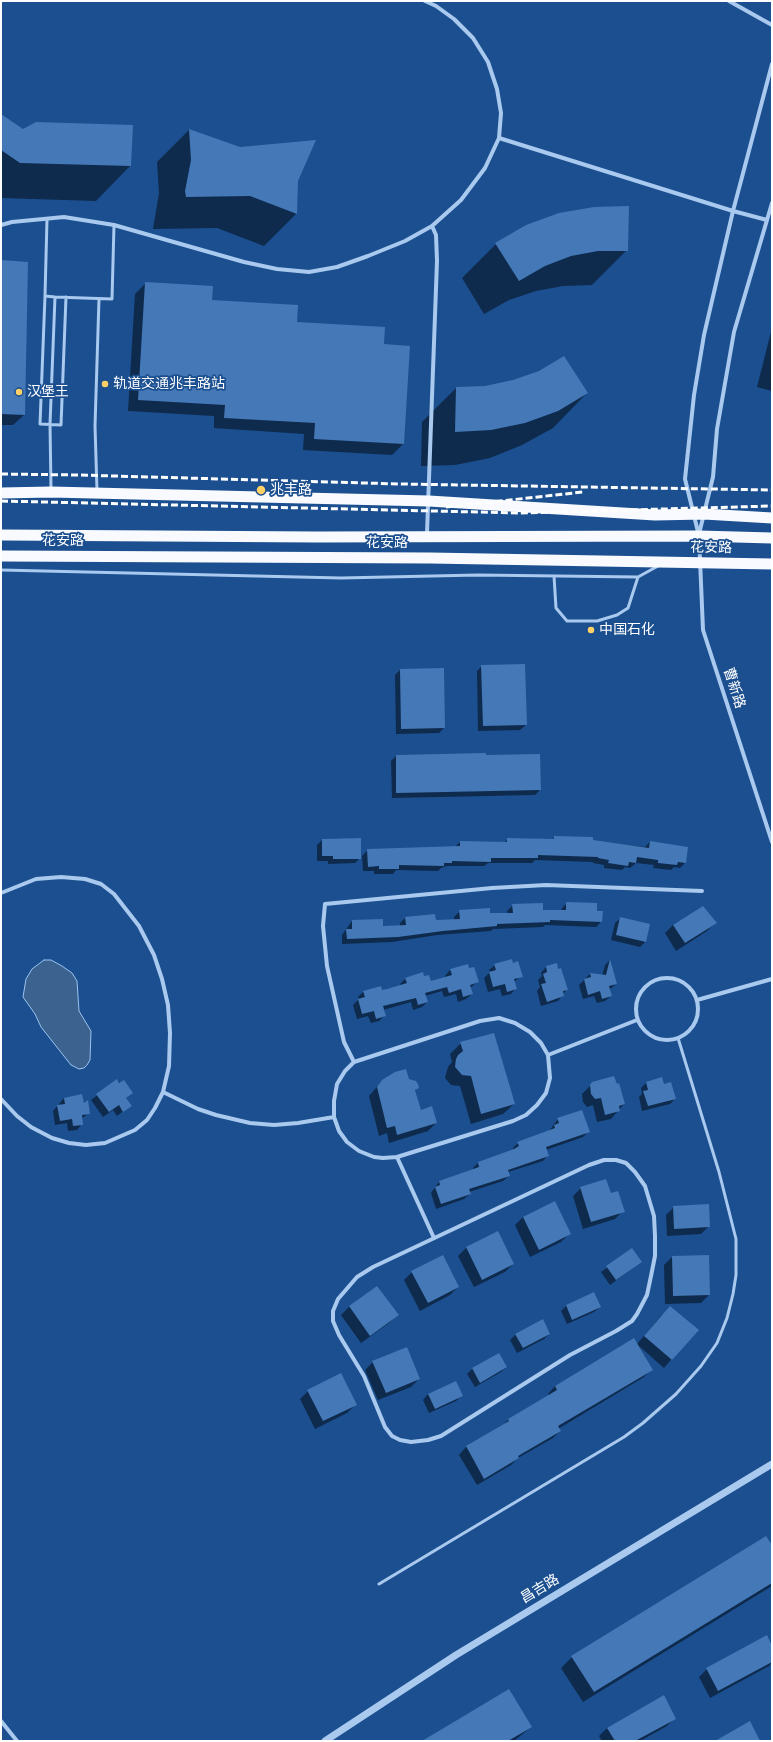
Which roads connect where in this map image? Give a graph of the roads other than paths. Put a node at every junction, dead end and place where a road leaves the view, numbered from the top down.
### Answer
1 (425, 1) edge
2 (729, 1) edge
3 (772, 25) edge
4 (772, 64) edge
5 (499, 138) junction
6 (772, 203) edge
7 (733, 211) junction
8 (47, 219) junction
9 (767, 220) junction
10 (1, 225) edge
11 (114, 225) junction
12 (432, 226) junction
13 (45, 296) junction
14 (55, 297) junction
15 (66, 297) junction
16 (99, 299) junction
17 (50, 424) junction
18 (50, 492) junction
19 (1, 493) edge
20 (97, 493) junction
21 (429, 501) junction
22 (699, 514) junction
23 (772, 518) edge
24 (427, 533) dead end
25 (1, 534) edge
26 (699, 536) junction
27 (772, 538) edge
28 (1, 556) edge
29 (666, 562) junction
30 (700, 562) junction
31 (772, 564) edge
32 (1, 570) edge
33 (554, 576) junction
34 (638, 577) junction
35 (772, 842) edge
36 (702, 891) dead end
37 (1, 893) edge
38 (772, 979) edge
39 (697, 1000) junction
40 (637, 1020) junction
41 (678, 1038) junction
42 (548, 1055) junction
43 (354, 1062) junction
44 (163, 1092) junction
45 (1, 1099) edge
46 (334, 1117) junction
47 (397, 1157) junction
48 (434, 1238) junction
49 (772, 1464) edge
50 (379, 1584) dead end
51 (1, 1721) edge
52 (17, 1741) edge
53 (324, 1741) edge

1 - 5 street
2 - 3 street
4 - 7 street
5 - 7 street
5 - 12 street
6 - 9 street
7 - 9 street
7 - 22 street
8 - 10 street
8 - 11 street
8 - 13 lane
9 - 22 street
11 - 12 street
11 - 16 lane
12 - 21 street
13 - 14 lane
13 - 17 lane
14 - 15 lane
14 - 17 lane
15 - 16 lane
15 - 17 lane
16 - 20 lane
17 - 18 lane
18 - 19 highway
18 - 20 highway
20 - 21 highway
21 - 22 highway
21 - 24 street
22 - 23 highway
22 - 26 street
22 - 26 street
25 - 26 highway, 花安路
26 - 27 highway, 花安路
26 - 30 street, 曹新路
28 - 29 highway, 花安路
29 - 30 highway, 花安路
29 - 34 lane
30 - 31 highway, 花安路
30 - 35 street, 曹新路
32 - 33 lane
33 - 34 lane
33 - 34 lane
36 - 43 street
37 - 44 street
38 - 39 street
39 - 40 street
39 - 41 street
40 - 41 street
40 - 42 street
41 - 50 lane
42 - 43 street
42 - 47 street
43 - 46 street
44 - 45 street
44 - 46 street
46 - 47 street
47 - 48 street
48 - 48 street
49 - 53 street, 昌吉路
51 - 52 street

